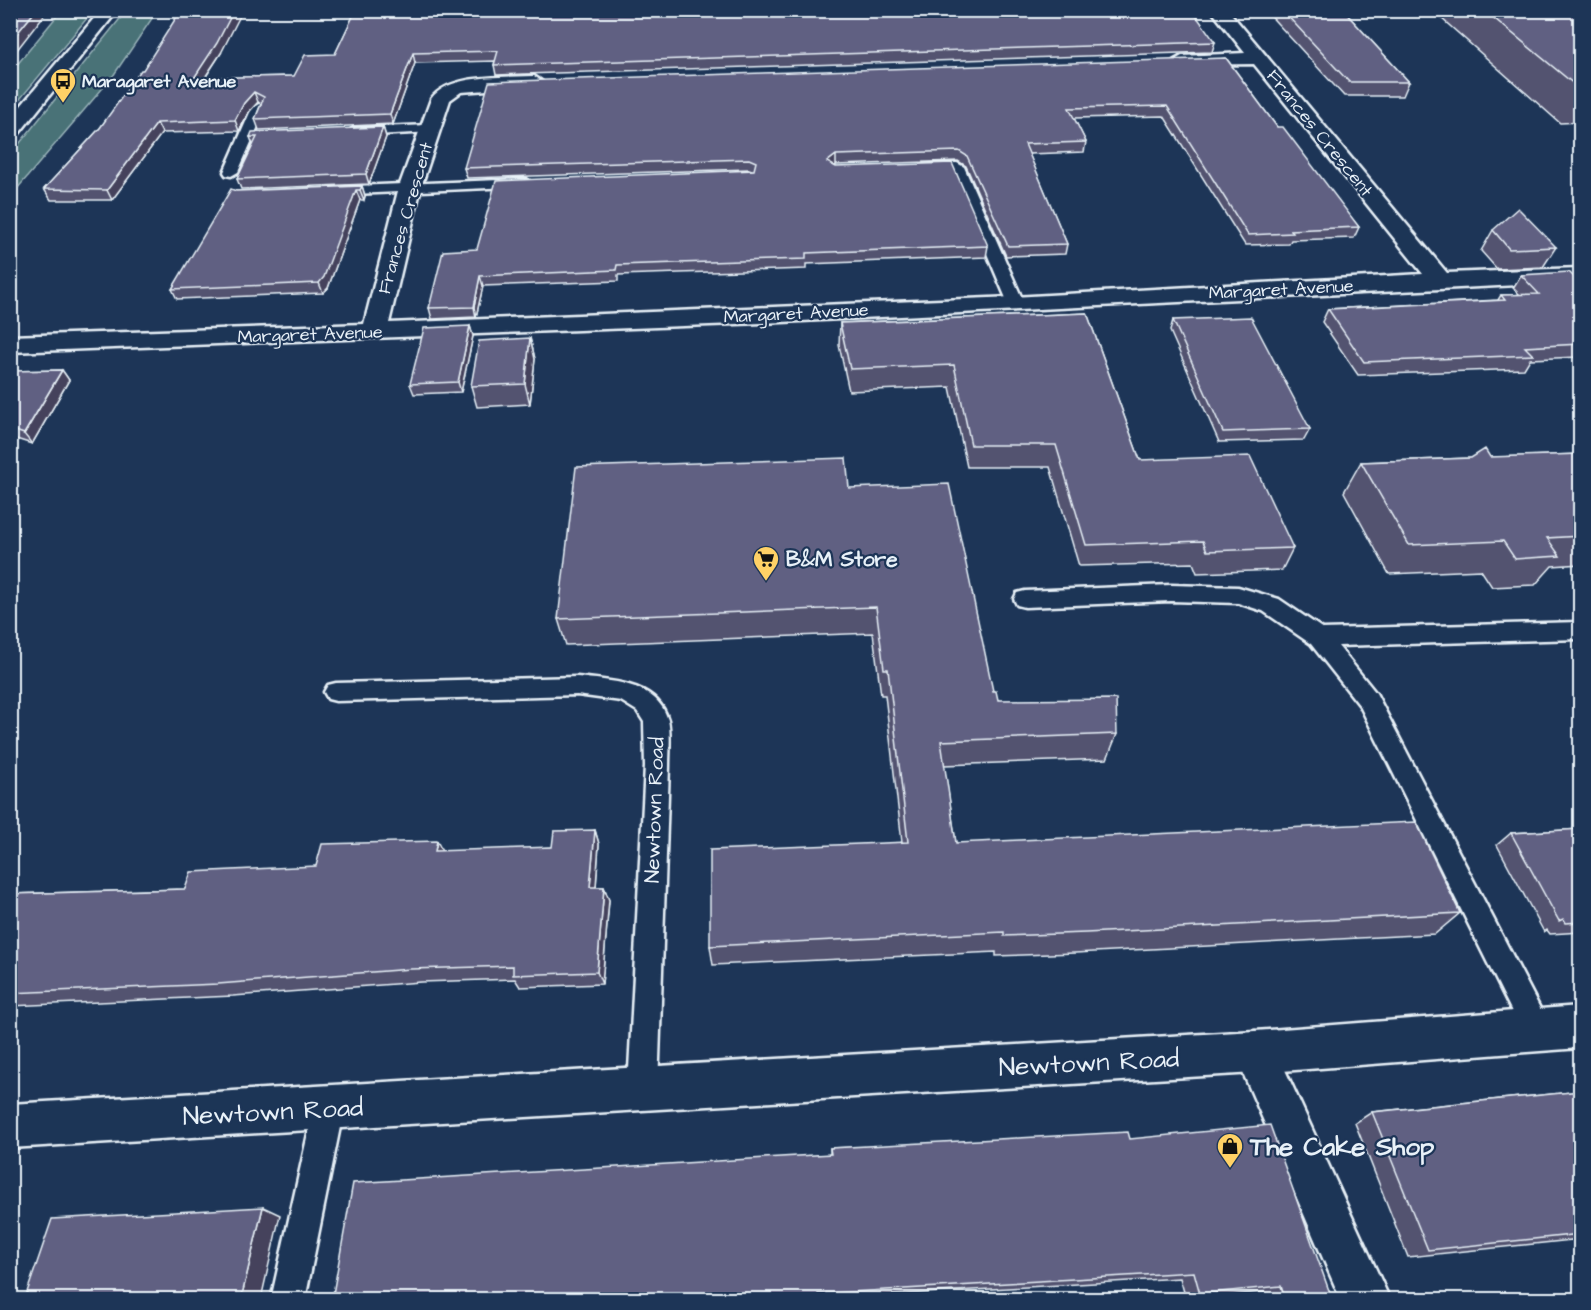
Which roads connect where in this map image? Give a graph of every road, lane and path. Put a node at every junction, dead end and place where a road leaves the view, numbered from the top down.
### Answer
1 (110, 10) edge
2 (1219, 10) edge
3 (1259, 58) junction
4 (1165, 61) edge
5 (549, 82) edge
6 (259, 108) edge
7 (430, 129) junction
8 (10, 132) edge
9 (338, 133) edge
10 (268, 135) edge
11 (245, 136) junction
12 (913, 169) edge
13 (231, 172) dead end
14 (539, 182) edge
15 (410, 187) junction
16 (319, 191) edge
17 (1581, 275) edge
18 (1440, 280) junction
19 (1016, 303) junction
20 (374, 332) junction
21 (10, 344) edge
22 (1026, 599) dead end
23 (1581, 630) edge
24 (1319, 638) junction
25 (336, 692) dead end
26 (1581, 1027) edge
27 (1536, 1030) junction
28 (1255, 1052) junction
29 (643, 1089) junction
30 (329, 1107) junction
31 (10, 1126) edge
32 (288, 1299) edge
33 (1366, 1299) edge

1 - 8 street
2 - 3 street
3 - 4 street, Frances Crescent
3 - 18 street, Frances Crescent
5 - 7 street, Frances Crescent
6 - 11 lane
7 - 9 lane
7 - 15 street, Frances Crescent
10 - 11 lane
11 - 13 lane
12 - 19 lane
14 - 15 lane
15 - 16 lane
15 - 20 street, Frances Crescent
17 - 18 street, Margaret Avenue
18 - 19 street, Margaret Avenue
19 - 20 street, Margaret Avenue
20 - 21 street, Margaret Avenue
22 - 24 lane
23 - 24 lane
24 - 27 lane
25 - 29 lane, Newtown Road
26 - 27 street, Newtown Road
27 - 28 street, Newtown Road
28 - 29 street, Newtown Road
28 - 33 street
29 - 30 street, Newtown Road
30 - 31 street, Newtown Road
30 - 32 lane

